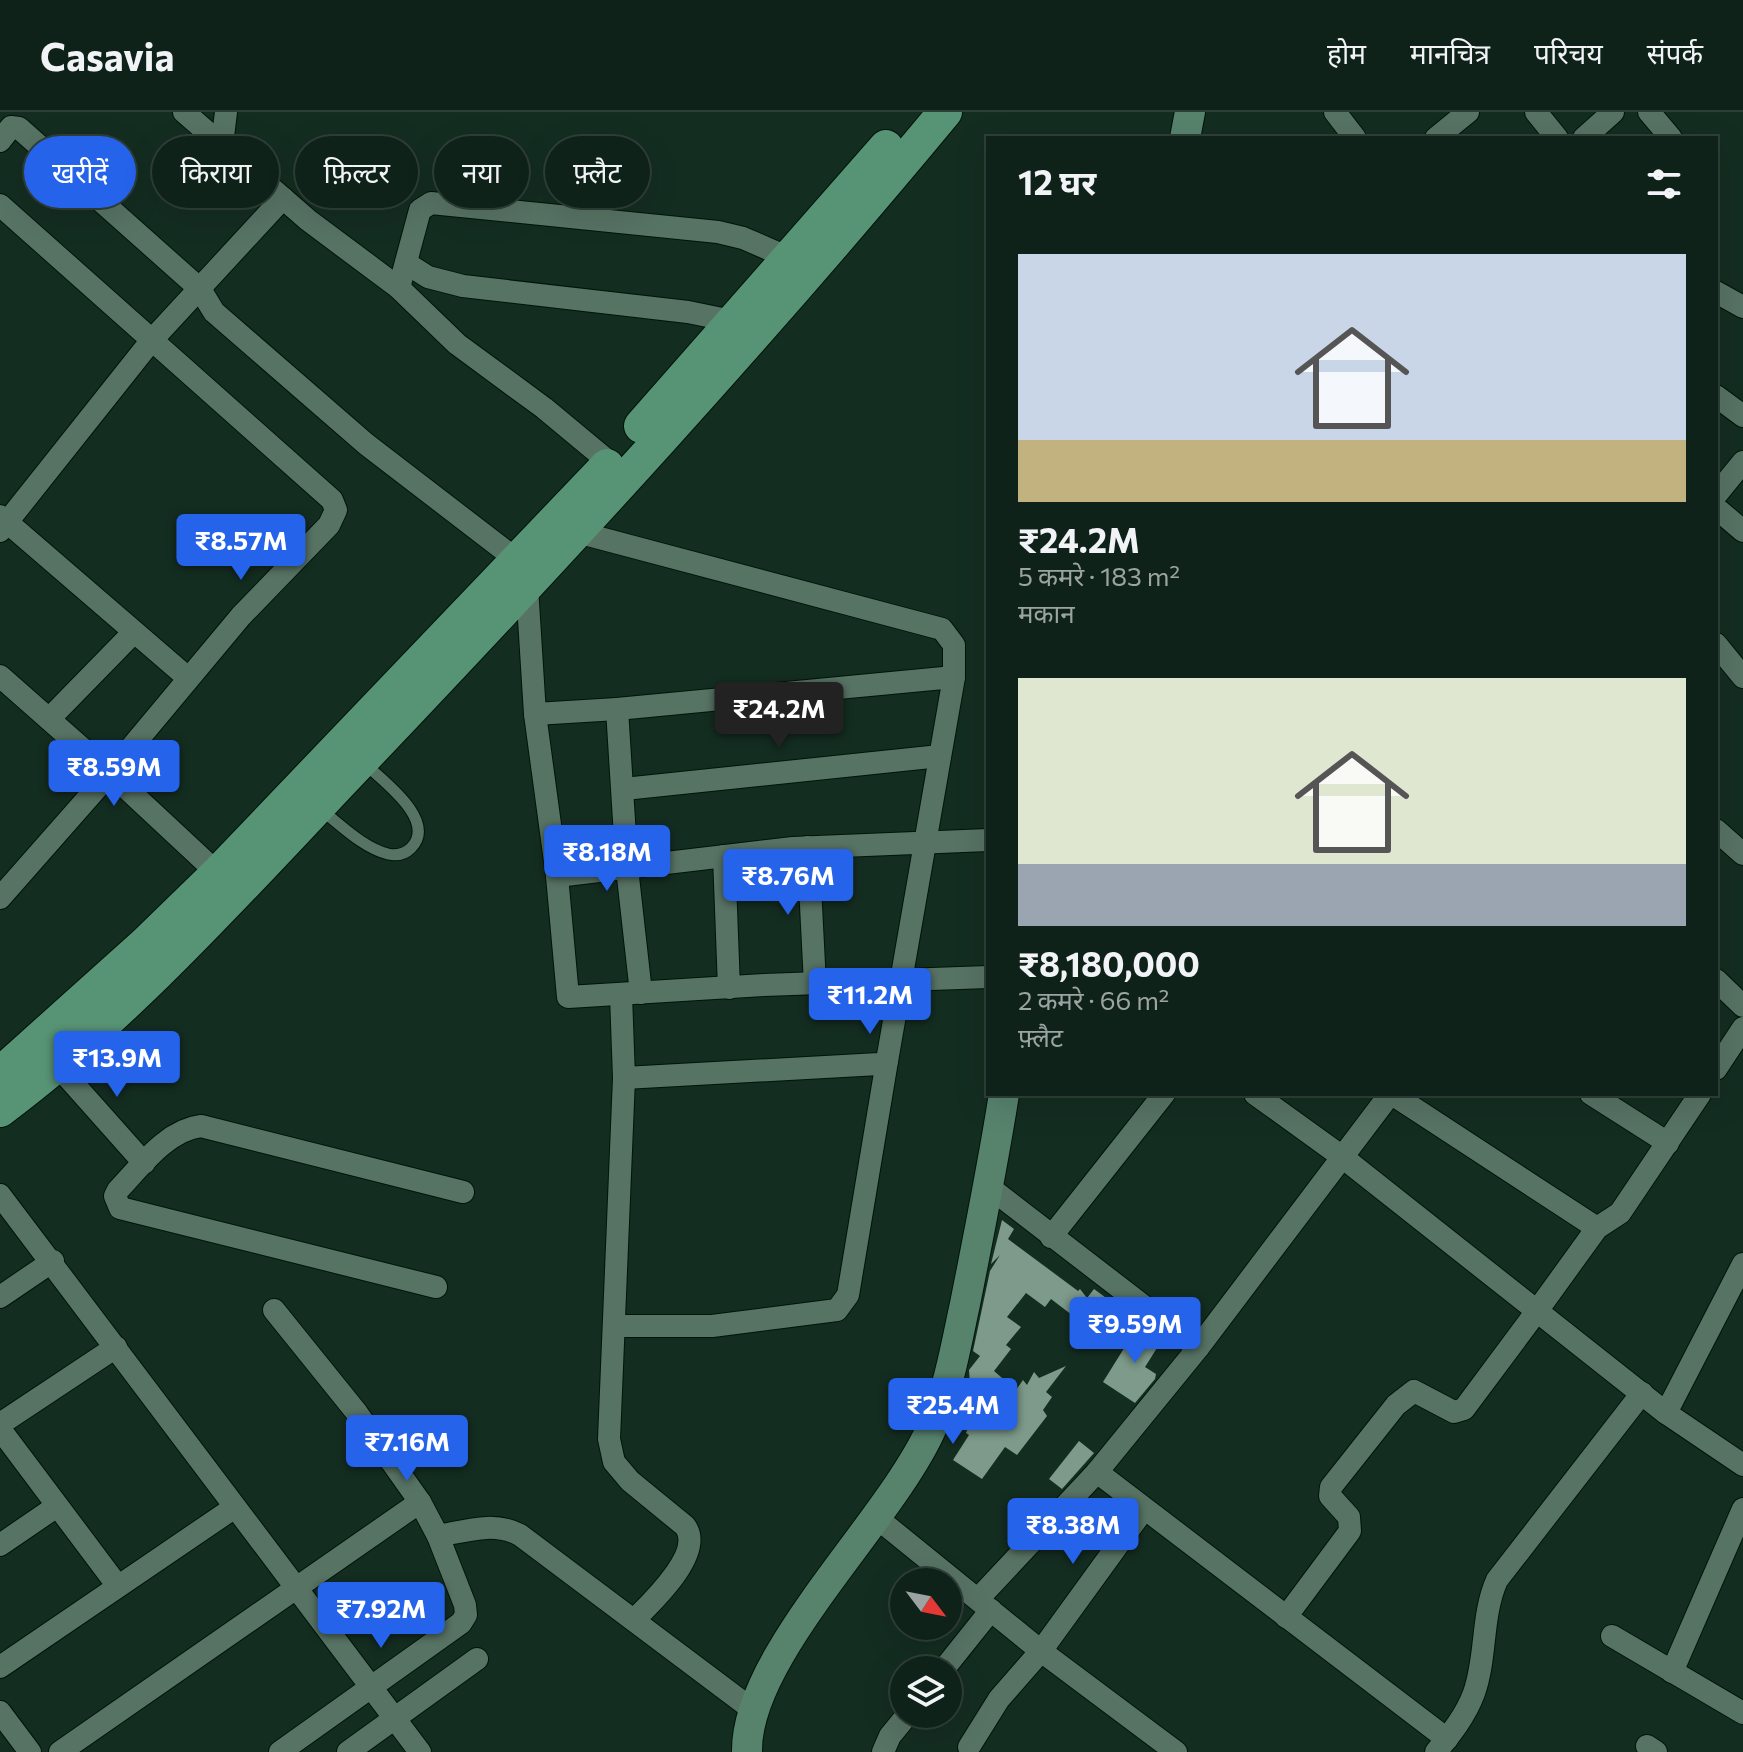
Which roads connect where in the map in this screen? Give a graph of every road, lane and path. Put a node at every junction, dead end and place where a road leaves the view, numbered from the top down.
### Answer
1 (184, 112) edge
2 (226, 112) edge
3 (945, 112) edge
4 (1190, 112) edge
5 (1335, 112) edge
6 (1468, 112) edge
7 (1536, 112) edge
8 (1613, 112) edge
9 (1649, 112) edge
10 (909, 132) edge
11 (212, 136) edge
12 (223, 136) edge
13 (1185, 136) edge
14 (1353, 136) edge
15 (1438, 136) edge
16 (1555, 136) edge
17 (1586, 136) edge
18 (1669, 136) edge
19 (0, 141) edge
20 (279, 195) edge
21 (283, 198) junction
22 (3, 213) edge
23 (787, 257) junction
24 (406, 263) junction
25 (399, 288) junction
26 (200, 289) junction
27 (1718, 293) edge
28 (1743, 307) edge
29 (732, 321) junction
30 (151, 341) junction
31 (1718, 397) edge
32 (1743, 416) edge
33 (1743, 462) edge
34 (618, 470) junction
35 (1718, 493) edge
36 (1718, 510) edge
37 (3, 523) edge
38 (1743, 531) edge
39 (577, 532) junction
40 (522, 573) junction
41 (134, 632) junction
42 (1718, 647) edge
43 (0, 676) edge
44 (954, 677) junction
45 (1743, 677) edge
46 (188, 678) junction
47 (617, 709) junction
48 (535, 714) junction
49 (49, 719) junction
50 (940, 756) junction
51 (362, 760) junction
52 (110, 773) junction
53 (624, 789) junction
54 (318, 807) junction
55 (1718, 832) edge
56 (986, 840) edge
57 (923, 843) junction
58 (808, 847) junction
59 (1743, 854) edge
60 (724, 856) junction
61 (627, 868) junction
62 (557, 876) junction
63 (227, 882) junction
64 (0, 898) edge
65 (986, 977) edge
66 (902, 979) junction
67 (1718, 982) edge
68 (815, 984) junction
69 (729, 988) junction
70 (631, 994) junction
71 (1743, 1006) edge
72 (1743, 1028) edge
73 (887, 1061) junction
74 (56, 1064) junction
75 (1718, 1065) edge
76 (1, 1072) edge
77 (624, 1078) junction
78 (1004, 1096) edge
79 (1162, 1096) edge
80 (1258, 1096) edge
81 (1389, 1096) edge
82 (1394, 1096) edge
83 (1594, 1096) edge
84 (1699, 1096) edge
85 (0, 1110) edge
86 (1668, 1143) junction
87 (1341, 1156) junction
88 (144, 1163) junction
89 (989, 1187) junction
90 (463, 1192) dead end
91 (0, 1195) edge
92 (1597, 1228) junction
93 (1051, 1237) junction
94 (53, 1261) junction
95 (1743, 1264) edge
96 (436, 1287) dead end
97 (0, 1297) edge
98 (274, 1310) dead end
99 (1537, 1311) junction
100 (616, 1326) junction
101 (116, 1347) junction
102 (1198, 1348) junction
103 (1642, 1393) junction
104 (1666, 1413) junction
105 (0, 1426) edge
106 (1743, 1465) edge
107 (1097, 1472) junction
108 (420, 1502) junction
109 (57, 1506) junction
110 (235, 1507) junction
111 (1144, 1509) junction
112 (1743, 1509) edge
113 (877, 1518) junction
114 (438, 1536) junction
115 (0, 1545) edge
116 (117, 1585) junction
117 (297, 1588) junction
118 (984, 1605) junction
119 (1286, 1617) junction
120 (634, 1620) junction
121 (1612, 1636) dead end
122 (1041, 1651) junction
123 (952, 1656) edge
124 (477, 1659) dead end
125 (0, 1667) edge
126 (1672, 1672) junction
127 (371, 1685) junction
128 (753, 1710) junction
129 (0, 1712) edge
130 (1743, 1713) edge
131 (395, 1717) junction
132 (897, 1728) edge
133 (1442, 1745) edge
134 (969, 1747) dead end
135 (294, 1748) edge
136 (745, 1750) edge
137 (30, 1752) edge
138 (60, 1752) edge
139 (348, 1752) edge
140 (420, 1752) edge
141 (883, 1752) edge
142 (1176, 1752) edge

1 - 11 street
2 - 12 street
3 - 10 main road
4 - 13 main road
5 - 14 street
6 - 15 street
7 - 16 street
8 - 17 street
9 - 18 street
10 - 23 main road
10 - 34 main road
19 - 26 street
20 - 21 street
21 - 25 street
21 - 26 street
22 - 30 street
23 - 24 street
23 - 29 main road
24 - 25 street
24 - 29 street
25 - 34 street
26 - 30 street
26 - 40 street
27 - 28 street
29 - 34 main road
30 - 37 street
30 - 46 street
31 - 32 street
33 - 35 street
34 - 39 main road
34 - 40 main road
36 - 38 street
37 - 41 street
39 - 40 main road
39 - 44 street
40 - 48 street
40 - 51 main road
40 - 63 main road
41 - 46 street
41 - 49 street
42 - 45 street
43 - 49 street
44 - 47 street
44 - 50 street
46 - 52 street
47 - 48 street
47 - 53 street
48 - 62 street
49 - 52 street
50 - 53 street
50 - 57 street
51 - 54 main road
51 - 54 lane
52 - 63 street
52 - 64 street
53 - 61 street
54 - 63 main road
55 - 59 street
56 - 57 street
57 - 58 street
57 - 66 street
58 - 60 street
58 - 68 street
60 - 61 street
60 - 69 street
61 - 62 street
61 - 70 street
62 - 70 street
63 - 74 main road
63 - 76 main road
65 - 66 street
66 - 68 street
66 - 73 street
67 - 71 street
68 - 69 street
69 - 70 street
70 - 77 street
72 - 75 street
73 - 77 street
73 - 100 street
74 - 85 main road
74 - 88 street
77 - 100 street
78 - 89 main road
79 - 93 street
80 - 87 street
81 - 87 street
82 - 92 street
83 - 86 street
84 - 86 street
86 - 92 street
87 - 99 street
87 - 102 street
88 - 90 street
88 - 96 street
89 - 93 street
89 - 113 main road
91 - 94 street
92 - 99 street
93 - 102 street
94 - 97 street
94 - 101 street
95 - 104 street
98 - 108 street
99 - 103 street
99 - 119 street
100 - 120 street
101 - 105 street
101 - 110 street
102 - 107 street
103 - 104 street
103 - 133 street
104 - 106 street
105 - 109 street
107 - 111 street
107 - 118 street
108 - 114 street
108 - 117 street
109 - 115 street
109 - 116 street
110 - 116 street
110 - 117 street
111 - 119 street
111 - 122 street
112 - 126 street
113 - 118 street
113 - 128 main road
114 - 120 street
114 - 127 street
116 - 125 street
117 - 127 street
117 - 138 street
118 - 122 street
118 - 123 street
119 - 133 street
120 - 128 street
121 - 126 street
122 - 134 street
122 - 142 street
124 - 131 street
126 - 130 street
127 - 131 street
127 - 135 street
128 - 136 main road
129 - 137 street
131 - 139 street
131 - 140 street
132 - 141 street

